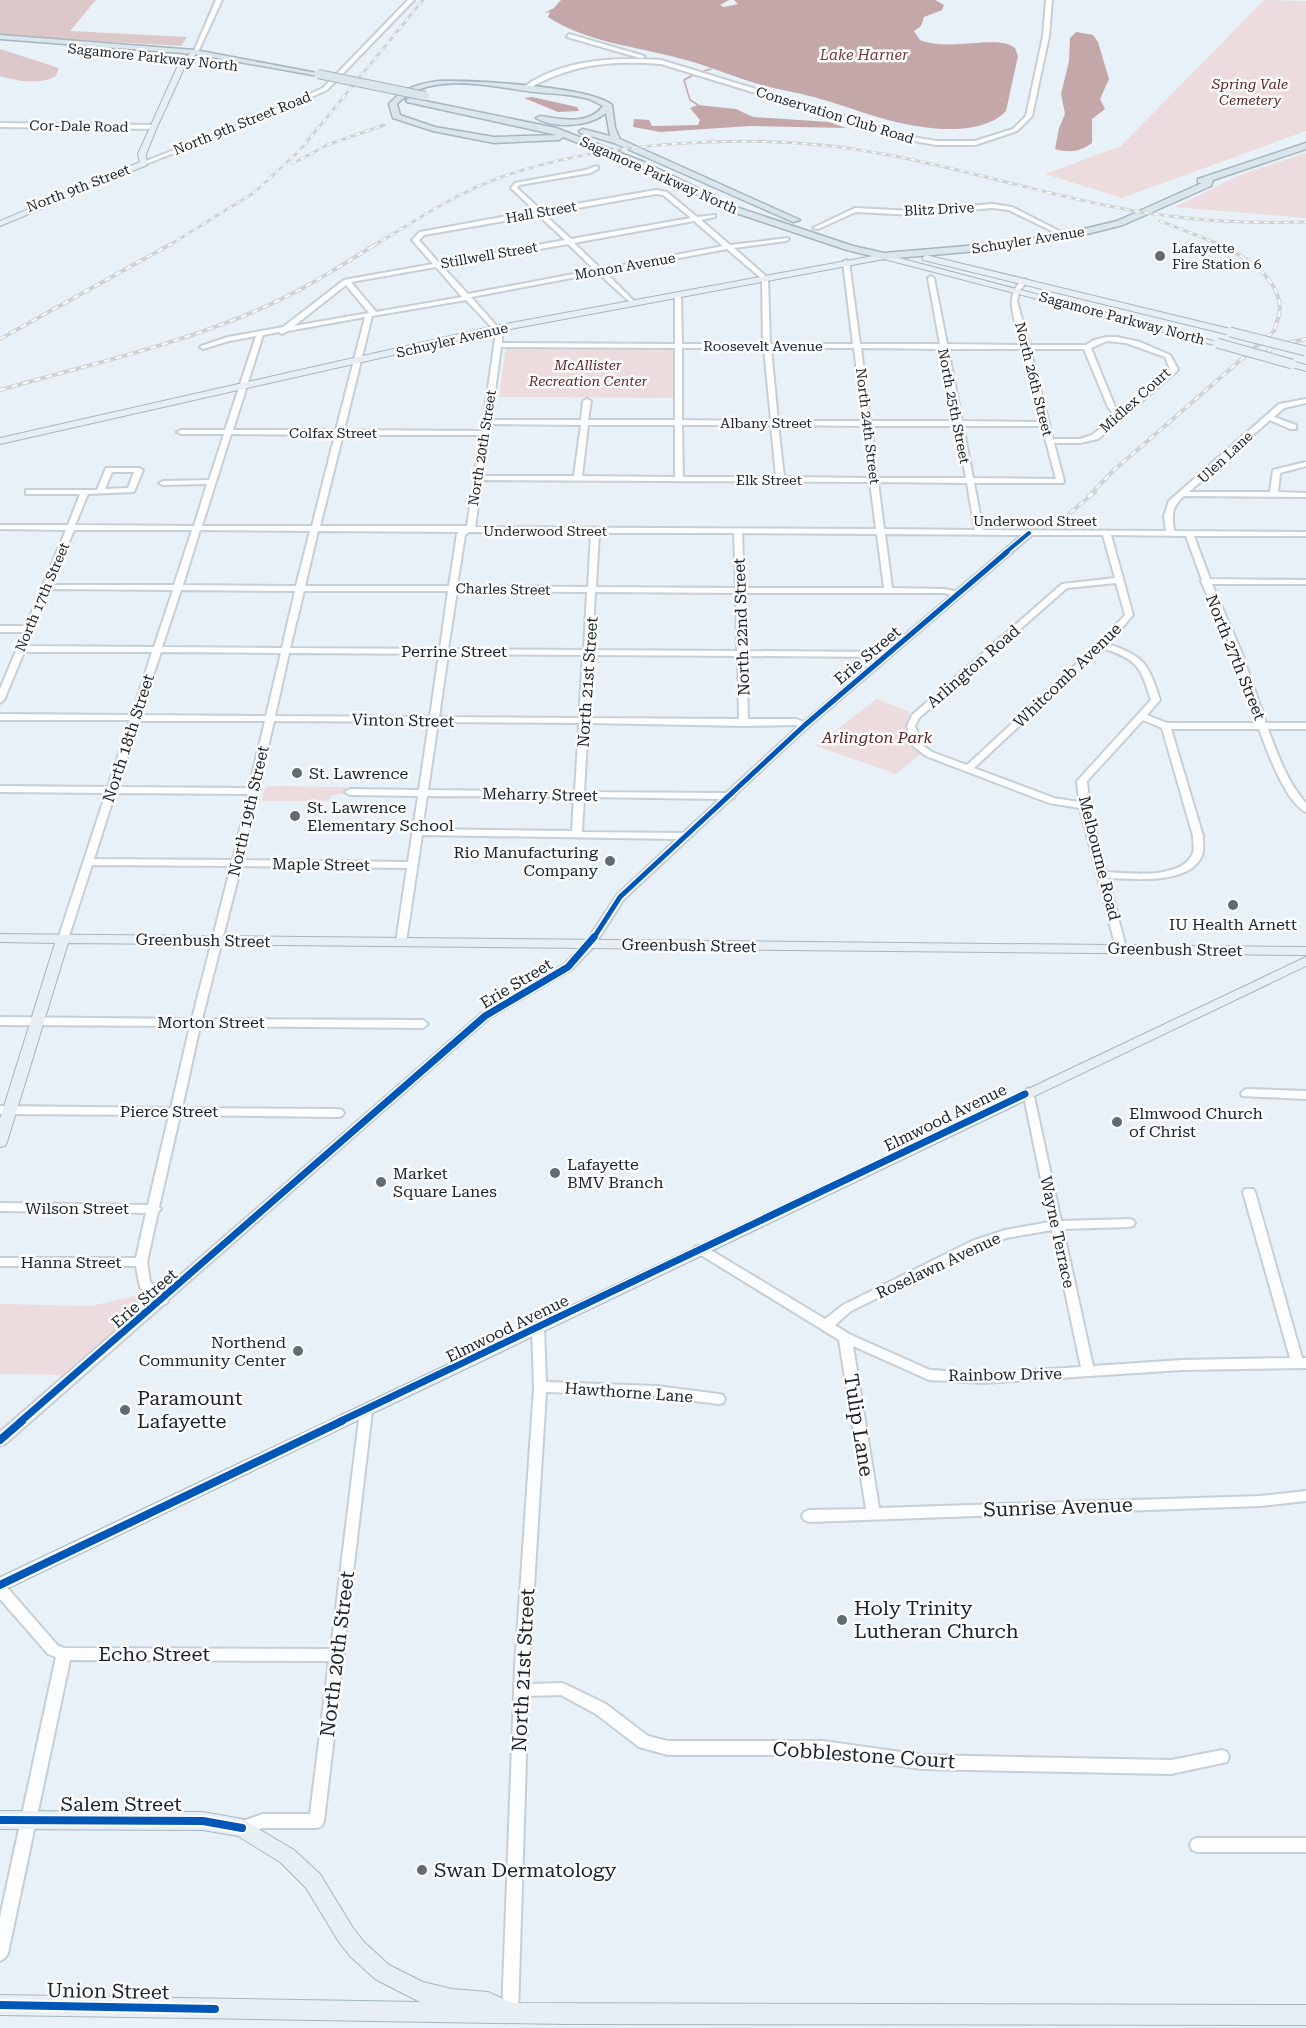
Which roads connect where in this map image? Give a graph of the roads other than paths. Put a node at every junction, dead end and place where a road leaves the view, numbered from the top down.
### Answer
1 (219, 0) edge
2 (411, 0) edge
3 (1049, 0) edge
4 (568, 36) dead end
5 (0, 37) edge
6 (0, 44) edge
7 (192, 55) junction
8 (646, 61) junction
9 (315, 77) junction
10 (524, 88) junction
11 (608, 105) junction
12 (536, 118) junction
13 (507, 119) junction
14 (3, 125) edge
15 (153, 126) junction
16 (494, 140) junction
17 (617, 141) junction
18 (588, 142) junction
19 (1306, 146) edge
20 (144, 163) junction
21 (596, 168) dead end
22 (1209, 180) junction
23 (539, 212) junction
24 (713, 216) dead end
25 (0, 218) edge
26 (693, 219) junction
27 (0, 224) edge
28 (816, 228) junction
29 (1060, 233) junction
30 (786, 239) dead end
31 (569, 241) junction
32 (727, 247) junction
33 (850, 248) junction
34 (950, 251) junction
35 (906, 254) junction
36 (884, 256) junction
37 (849, 262) junction
38 (952, 264) junction
39 (438, 265) junction
40 (598, 271) junction
41 (765, 278) junction
42 (931, 278) dead end
43 (346, 281) junction
44 (1025, 281) junction
45 (1016, 290) junction
46 (678, 295) junction
47 (466, 297) junction
48 (633, 303) junction
49 (372, 315) junction
50 (495, 329) junction
51 (282, 332) junction
52 (260, 335) junction
53 (498, 345) junction
54 (679, 346) junction
55 (768, 346) junction
56 (857, 346) junction
57 (943, 346) junction
58 (203, 347) dead end
59 (1028, 347) junction
60 (1087, 347) junction
61 (1306, 351) edge
62 (358, 361) junction
63 (1306, 368) edge
64 (243, 387) junction
65 (587, 401) dead end
66 (1306, 401) edge
67 (1120, 417) junction
68 (1268, 417) junction
69 (486, 422) junction
70 (583, 422) junction
71 (679, 423) junction
72 (776, 423) junction
73 (868, 423) junction
74 (958, 424) junction
75 (1046, 424) junction
76 (1293, 427) dead end
77 (182, 432) dead end
78 (228, 432) junction
79 (339, 433) junction
80 (484, 433) junction
81 (0, 441) edge
82 (1050, 441) junction
83 (1306, 464) edge
84 (478, 478) junction
85 (578, 479) junction
86 (679, 480) junction
87 (780, 480) junction
88 (875, 480) junction
89 (968, 481) junction
90 (1060, 481) joint
91 (211, 482) junction
92 (163, 483) dead end
93 (29, 492) dead end
94 (84, 492) junction
95 (100, 492) junction
96 (1185, 494) junction
97 (1274, 495) junction
98 (1306, 495) edge
99 (0, 527) edge
100 (71, 527) junction
101 (196, 529) junction
102 (316, 529) junction
103 (464, 530) junction
104 (595, 531) junction
105 (738, 531) junction
106 (881, 532) junction
107 (980, 533) junction
108 (1029, 533) junction
109 (1106, 533) junction
110 (1170, 533) junction
111 (1189, 534) junction
112 (1306, 534) edge
113 (1119, 580) junction
114 (1205, 581) junction
115 (1306, 582) edge
116 (48, 587) junction
117 (177, 588) junction
118 (300, 588) junction
119 (453, 588) junction
120 (593, 591) junction
121 (739, 591) junction
122 (888, 591) junction
123 (959, 594) junction
124 (0, 629) edge
125 (29, 629) junction
126 (1102, 645) junction
127 (21, 649) junction
128 (156, 650) junction
129 (285, 650) junction
130 (444, 651) junction
131 (590, 652) junction
132 (742, 653) junction
133 (885, 658) junction
134 (0, 700) edge
135 (0, 717) edge
136 (1143, 717) junction
137 (135, 718) junction
138 (270, 718) junction
139 (434, 720) junction
140 (585, 721) junction
141 (744, 723) junction
142 (805, 725) junction
143 (1166, 726) junction
144 (1264, 726) junction
145 (1306, 726) edge
146 (969, 768) junction
147 (0, 789) edge
148 (111, 790) junction
149 (252, 791) junction
150 (350, 792) dead end
151 (424, 792) junction
152 (578, 795) junction
153 (731, 796) junction
154 (1084, 806) junction
155 (1306, 809) edge
156 (418, 832) junction
157 (577, 833) junction
158 (687, 836) junction
159 (87, 862) junction
160 (237, 862) junction
161 (412, 865) junction
162 (1104, 875) junction
163 (0, 938) edge
164 (63, 939) junction
165 (216, 940) junction
166 (401, 942) junction
167 (590, 944) junction
168 (1121, 948) junction
169 (1306, 951) edge
170 (1306, 961) edge
171 (0, 1021) edge
172 (36, 1022) junction
173 (196, 1022) junction
174 (423, 1024) dead end
175 (1029, 1092) junction
176 (1246, 1093) dead end
177 (1306, 1095) edge
178 (5, 1110) edge
179 (177, 1110) junction
180 (338, 1113) dead end
181 (0, 1142) edge
182 (1249, 1192) dead end
183 (0, 1207) edge
184 (155, 1209) junction
185 (1129, 1223) dead end
186 (1057, 1225) junction
187 (700, 1249) junction
188 (0, 1262) edge
189 (141, 1262) junction
190 (163, 1300) junction
191 (828, 1324) junction
192 (538, 1328) junction
193 (845, 1337) junction
194 (1302, 1362) edge
195 (1088, 1371) junction
196 (540, 1387) junction
197 (718, 1399) dead end
198 (366, 1411) junction
199 (0, 1440) edge
200 (1306, 1497) edge
201 (873, 1513) junction
202 (809, 1516) dead end
203 (0, 1587) edge
204 (64, 1654) junction
205 (337, 1654) junction
206 (522, 1690) junction
207 (1222, 1757) dead end
208 (0, 1820) edge
209 (29, 1820) junction
210 (242, 1828) junction
211 (1197, 1845) dead end
212 (1306, 1845) edge
213 (0, 1953) edge
214 (0, 2005) edge
215 (510, 2013) junction
216 (1306, 2015) edge
217 (564, 2021) edge

1 - 7 street
2 - 20 street, North 9th Street Road
3 - 8 street, Conservation Club Road
4 - 8 street
5 - 7 highway, Sagamore Parkway North
6 - 7 highway, Sagamore Parkway North
7 - 9 highway, Sagamore Parkway North
7 - 15 main road
8 - 10 street, Conservation Club Road
9 - 12 highway, Sagamore Parkway North, bridge
9 - 13 highway, Sagamore Parkway North
10 - 11 highway
10 - 16 highway
11 - 12 highway
11 - 17 highway
12 - 17 highway, Sagamore Parkway North
13 - 16 highway
13 - 18 highway, Sagamore Parkway North
14 - 15 street, Cor-Dale Road
15 - 20 main road
16 - 18 highway
17 - 28 highway, Sagamore Parkway North
18 - 33 highway, Sagamore Parkway North
19 - 22 highway, Schuyler Avenue
20 - 25 main road, North 9th Street
20 - 27 main road, North 9th Street
21 - 23 street
22 - 29 highway, Schuyler Avenue
22 - 34 highway, Schuyler Avenue
23 - 26 street, Hall Street
23 - 31 street
23 - 39 street, Hall Street
24 - 26 street, Stillwell Street
26 - 31 street, Stillwell Street
26 - 32 street
28 - 29 street, Blitz Drive
28 - 35 highway, Sagamore Parkway North
29 - 35 highway, Schuyler Avenue
30 - 32 street, Monon Avenue
31 - 39 street, Stillwell Street
31 - 40 street
32 - 40 street, Monon Avenue
32 - 41 street
33 - 36 highway, Sagamore Parkway North
33 - 37 highway
34 - 35 highway, Schuyler Avenue
34 - 38 highway
35 - 36 highway, Schuyler Avenue
35 - 38 main road, Sagamore Parkway North
36 - 37 main road, Schuyler Avenue
36 - 45 main road, Sagamore Parkway North
37 - 41 main road, Schuyler Avenue
37 - 56 street, North 24th Street
38 - 44 main road, Sagamore Parkway North
39 - 43 street, Stillwell Street
39 - 47 street
40 - 47 street, Monon Avenue
40 - 48 street
41 - 46 main road, Schuyler Avenue
41 - 55 street
42 - 57 street, North 25th Street
43 - 49 street
43 - 51 street, Stillwell Street
44 - 45 street
44 - 61 main road, Sagamore Parkway North, bridge
45 - 59 street, North 26th Street
45 - 63 main road, Sagamore Parkway North, bridge
46 - 48 main road, Schuyler Avenue
46 - 54 street
47 - 49 street, Monon Avenue
47 - 50 street
48 - 50 main road, Schuyler Avenue
49 - 51 street, Monon Avenue
49 - 62 street, North 19th Street
50 - 53 street, North 20th Street
50 - 62 main road, Schuyler Avenue
51 - 52 street, Monon Avenue
52 - 58 street, Monon Avenue
52 - 64 street, North 18th Street
53 - 54 street, Roosevelt Avenue
53 - 69 street, North 20th Street
54 - 55 street, Roosevelt Avenue
54 - 71 street
55 - 56 street, Roosevelt Avenue
55 - 72 street
56 - 57 street, Roosevelt Avenue
56 - 73 street, North 24th Street
57 - 59 street, Roosevelt Avenue
57 - 74 street, North 25th Street
59 - 60 street, Midlex Court
59 - 75 street, North 26th Street
60 - 67 street
60 - 67 street, Midlex Court
62 - 64 main road, Schuyler Avenue
62 - 79 street, North 19th Street
64 - 78 street, North 18th Street
64 - 81 main road, Schuyler Avenue
65 - 70 street
66 - 68 street, Ulen Lane
67 - 82 street, Midlex Court
68 - 76 street
68 - 96 street, Ulen Lane
69 - 70 street, Albany Street
69 - 80 street, North 20th Street
70 - 71 street, Albany Street
70 - 85 street
71 - 72 street, Albany Street
71 - 86 street
72 - 73 street, Albany Street
72 - 87 street
73 - 74 street, Albany Street
73 - 88 street, North 24th Street
74 - 75 street, Albany Street
74 - 89 street, North 25th Street
75 - 82 street, North 26th Street
77 - 78 street, Colfax Street
78 - 79 street, Colfax Street
78 - 91 street, North 18th Street
79 - 80 street, Colfax Street
79 - 102 street, North 19th Street
80 - 84 street, North 20th Street
82 - 90 street, North 26th Street
83 - 97 street
84 - 85 street, Elk Street
84 - 103 street, North 20th Street
85 - 86 street, Elk Street
86 - 87 street, Elk Street
87 - 88 street, Elk Street
88 - 89 street, Elk Street
88 - 106 street, North 24th Street
89 - 90 street, Elk Street
89 - 107 street, North 25th Street
91 - 92 street
91 - 101 street, North 18th Street
93 - 94 street
94 - 95 street
94 - 100 street, North 17th Street
95 - 95 street
96 - 97 street
96 - 110 street, Ulen Lane
97 - 98 street
99 - 100 street, Underwood Street
100 - 101 street, Underwood Street
100 - 116 street, North 17th Street
101 - 102 street, Underwood Street
101 - 117 street, North 18th Street
102 - 103 street, Underwood Street
102 - 118 street, North 19th Street
103 - 104 street, Underwood Street
103 - 119 street, North 20th Street
104 - 105 street, Underwood Street
104 - 120 street, North 21st Street
105 - 106 street, Underwood Street
105 - 121 street, North 22nd Street
106 - 107 street, Underwood Street
106 - 122 street, North 24th Street
107 - 108 street, Underwood Street
108 - 109 street, Underwood Street
108 - 123 street, Erie Street
109 - 110 street, Underwood Street
109 - 113 street, Whitcomb Avenue
110 - 111 street, Underwood Street
111 - 112 street, Underwood Street
111 - 114 street, North 27th Street
113 - 126 street, Whitcomb Avenue
113 - 146 street, Arlington Road
114 - 115 street
114 - 144 street, North 27th Street
116 - 117 street, Charles Street
116 - 125 street, North 17th Street
117 - 118 street, Charles Street
117 - 128 street, North 18th Street
118 - 119 street, Charles Street
118 - 129 street, North 19th Street
119 - 120 street, Charles Street
119 - 130 street, North 20th Street
120 - 121 street, Charles Street
120 - 131 street, North 21st Street
121 - 122 street, Charles Street
121 - 132 street, North 22nd Street
122 - 123 street, Charles Street
123 - 133 street, Erie Street
124 - 125 street
125 - 127 street, North 17th Street
126 - 136 street, Melbourne Road
126 - 146 street, Whitcomb Avenue
127 - 128 street, Perrine Street
127 - 134 street, North 17th Street
128 - 129 street, Perrine Street
128 - 137 street, North 18th Street
129 - 130 street, Perrine Street
129 - 138 street, North 19th Street
130 - 131 street, Perrine Street
130 - 139 street, North 20th Street
131 - 132 street, Perrine Street
131 - 140 street, North 21st Street
132 - 133 street, Perrine Street
132 - 141 street, North 22nd Street
133 - 142 street, Erie Street
135 - 137 street, Vinton Street
136 - 143 street
136 - 154 street, Melbourne Road
137 - 138 street, Vinton Street
137 - 148 street, North 18th Street
138 - 139 street, Vinton Street
138 - 149 street, North 19th Street
139 - 140 street, Vinton Street
139 - 151 street, North 20th Street
140 - 141 street, Vinton Street
140 - 152 street, North 21st Street
141 - 142 street, Vinton Street
142 - 153 street, Erie Street
143 - 144 street
143 - 162 street
144 - 145 street
144 - 155 street, North 27th Street
146 - 154 street, Arlington Road
147 - 148 street
148 - 149 street
148 - 159 street, North 18th Street
149 - 160 street, North 19th Street
150 - 151 street, Meharry Street
151 - 152 street, Meharry Street
151 - 156 street, North 20th Street
152 - 153 street, Meharry Street
152 - 157 street, North 21st Street
153 - 158 street, Erie Street
154 - 162 street, Melbourne Road
156 - 157 street
156 - 161 street, North 20th Street
157 - 158 street
158 - 167 street, Erie Street
159 - 160 street, Maple Street
159 - 164 street, North 18th Street
160 - 161 street, Maple Street
160 - 165 street, North 19th Street
161 - 166 street, North 20th Street
162 - 168 street, Melbourne Road
163 - 164 main road, Greenbush Street
164 - 165 main road, Greenbush Street
164 - 172 main road, North 18th Street
165 - 166 main road, Greenbush Street
165 - 173 street, North 19th Street
166 - 167 main road, Greenbush Street
167 - 168 main road, Greenbush Street
167 - 190 street, Erie Street
168 - 169 main road, Greenbush Street
170 - 175 main road, Elmwood Avenue
171 - 172 street, Morton Street
172 - 173 street, Morton Street
172 - 178 main road, North 18th Street
173 - 174 street, Morton Street
173 - 179 street, North 19th Street
175 - 186 street, Wayne Terrace
175 - 187 main road, Elmwood Avenue
176 - 177 street
178 - 179 street, Pierce Street
178 - 181 main road, North 18th Street
179 - 180 street, Pierce Street
179 - 184 street, North 19th Street
182 - 194 street
183 - 184 street, Wilson Street
184 - 189 street, North 19th Street
185 - 186 street, Roselawn Avenue
186 - 191 street, Roselawn Avenue
186 - 195 street, Wayne Terrace
187 - 191 street, Rainbow Drive
187 - 192 main road, Elmwood Avenue
188 - 189 street, Hanna Street
189 - 190 street
190 - 199 street, Erie Street
191 - 193 street, Rainbow Drive
192 - 196 street, North 21st Street
192 - 198 main road, Elmwood Avenue
193 - 195 street, Rainbow Drive
193 - 201 street, Tulip Lane
194 - 195 street, Rainbow Drive
196 - 197 street, Hawthorne Lane
196 - 206 street, North 21st Street
198 - 203 main road, Elmwood Avenue
198 - 205 street, North 20th Street
200 - 201 street, Sunrise Avenue
201 - 202 street, Sunrise Avenue
203 - 204 street
204 - 205 street, Echo Street
204 - 209 street
205 - 210 street, North 20th Street
206 - 207 street, Cobblestone Court
206 - 215 street, North 21st Street
208 - 209 main road, Salem Street
209 - 210 main road, Salem Street
209 - 213 street
210 - 215 main road, Salem Street
211 - 212 street
214 - 215 main road, Union Street
215 - 217 main road, Union Street
216 - 217 main road, Union Street

